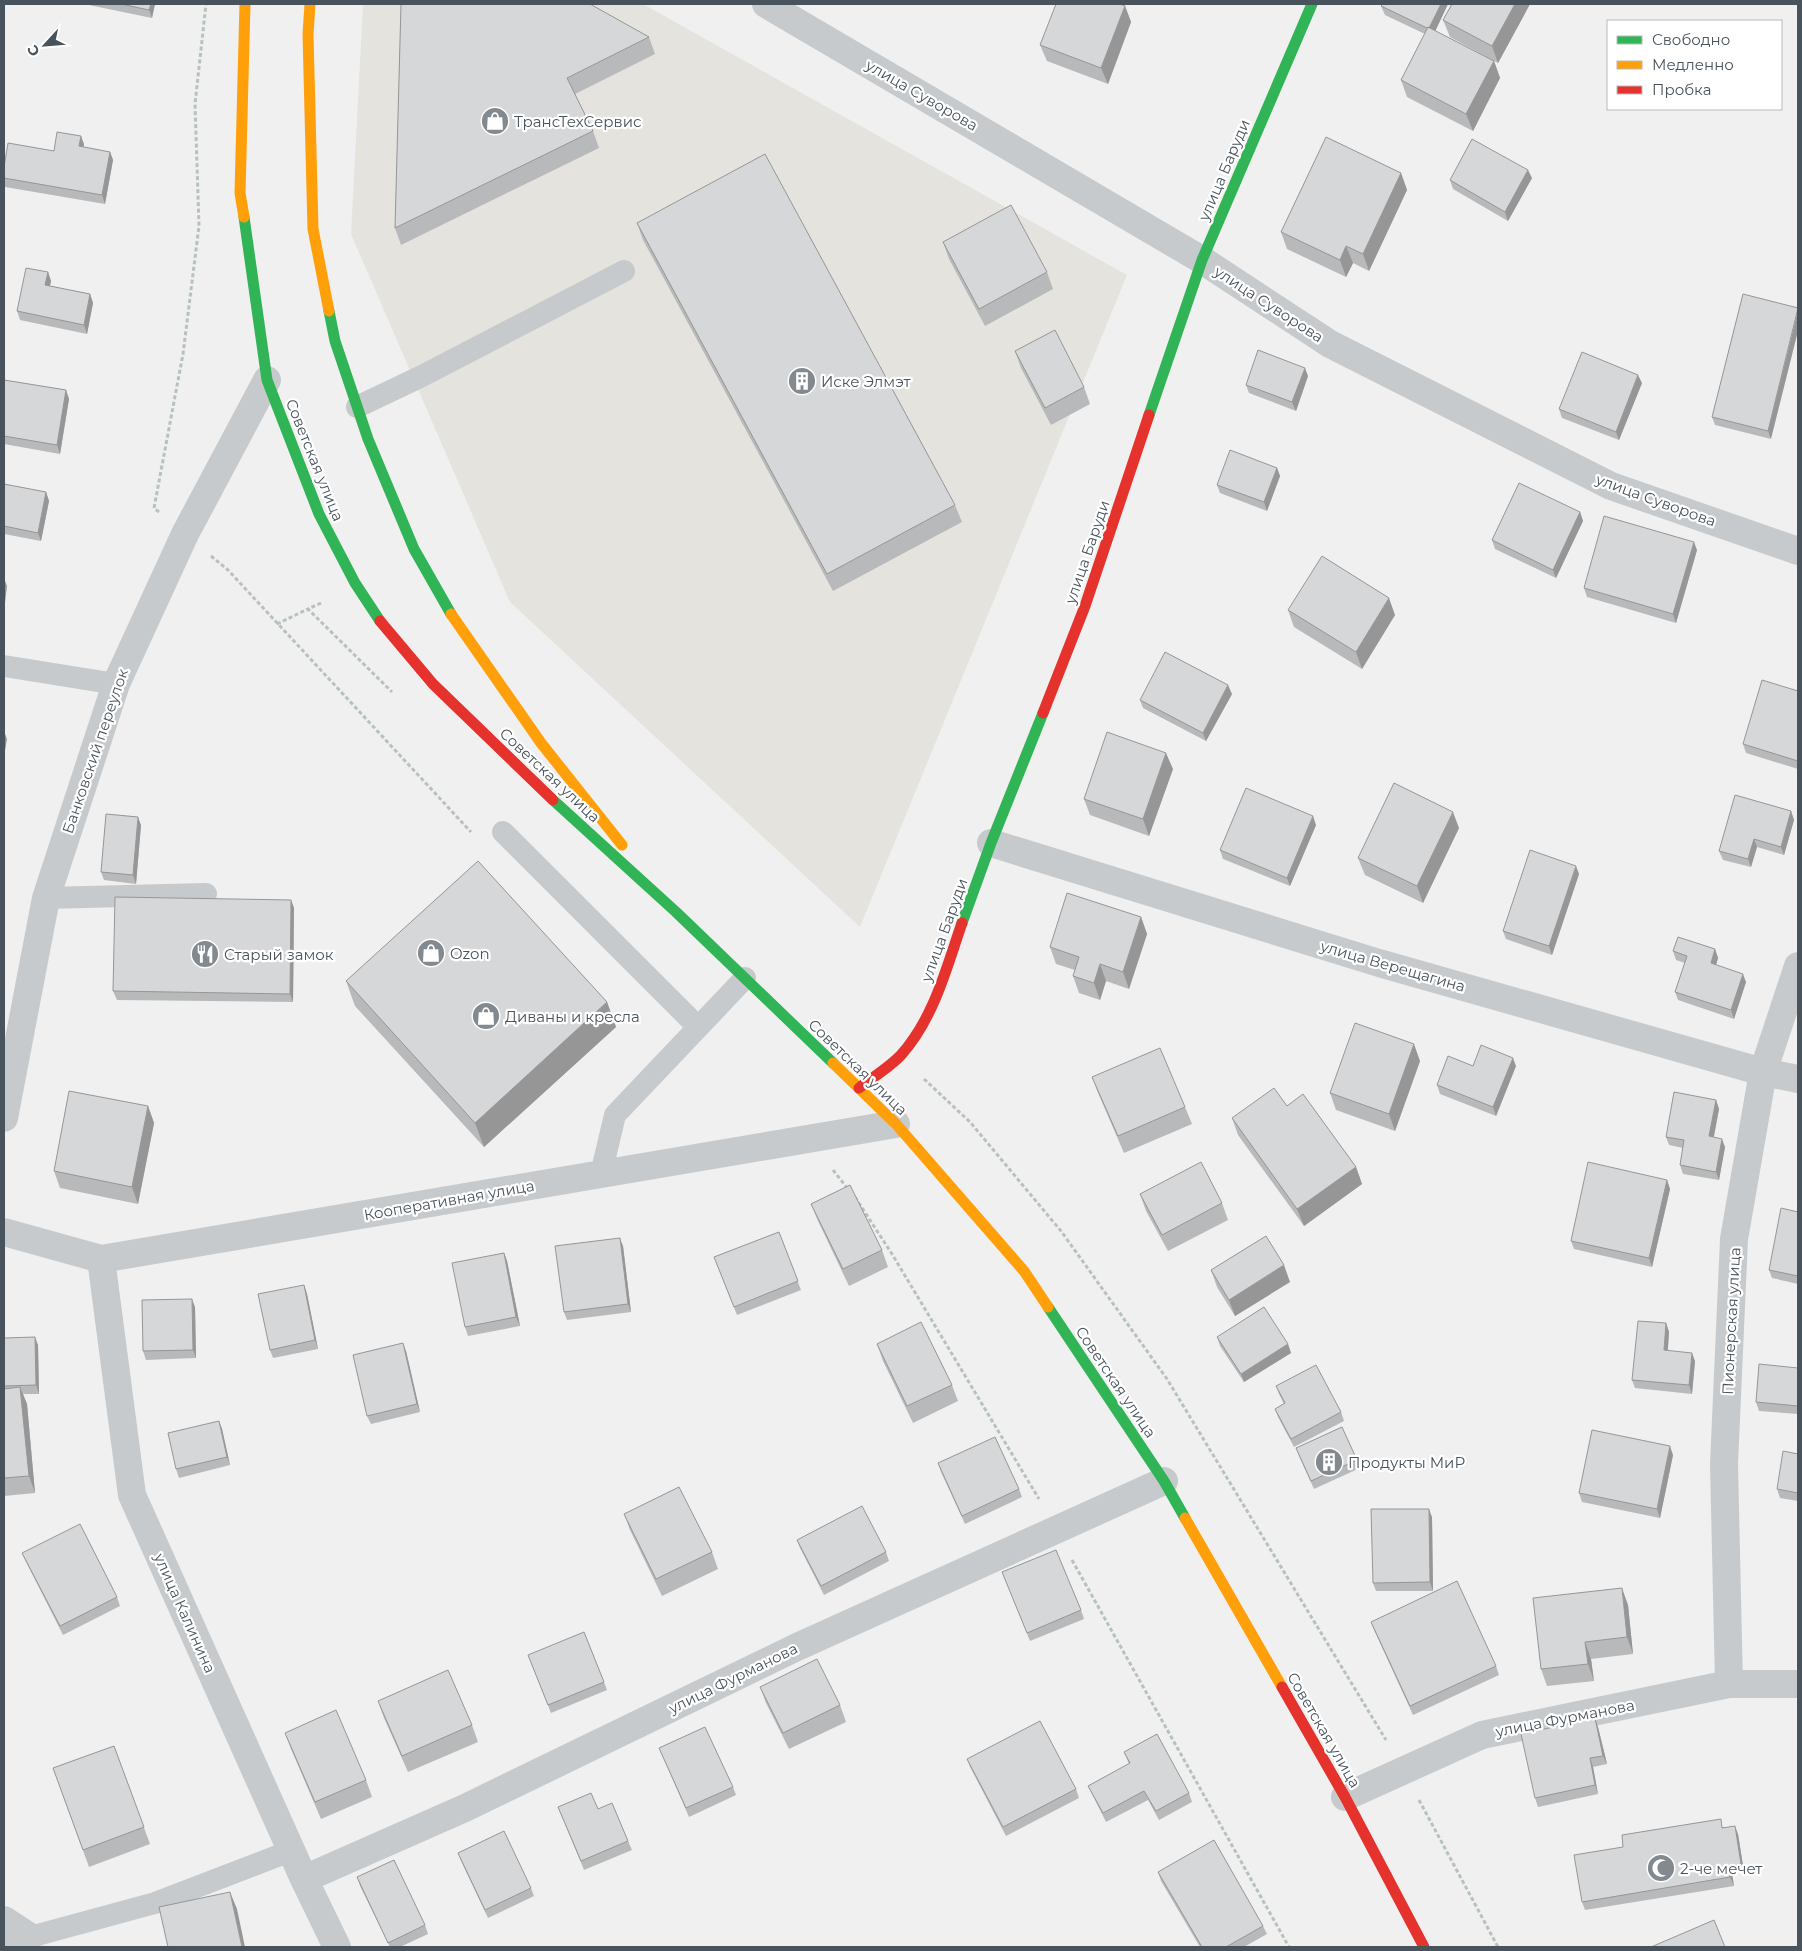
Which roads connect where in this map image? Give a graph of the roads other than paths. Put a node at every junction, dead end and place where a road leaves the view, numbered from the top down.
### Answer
1 (244, 4) edge
2 (310, 4) edge
3 (766, 4) edge
4 (1312, 4) edge
5 (1202, 260) junction
6 (624, 271) dead end
7 (267, 380) junction
8 (357, 407) junction
9 (1798, 550) edge
10 (4, 666) edge
11 (116, 684) junction
12 (503, 832) dead end
13 (991, 843) junction
14 (206, 894) dead end
15 (46, 898) junction
16 (676, 912) junction
17 (1798, 966) edge
18 (745, 978) junction
19 (698, 1027) junction
20 (1763, 1072) junction
21 (1798, 1079) edge
22 (859, 1088) junction
23 (4, 1118) edge
24 (896, 1124) junction
25 (601, 1174) junction
26 (4, 1232) edge
27 (101, 1259) junction
28 (1164, 1481) junction
29 (1729, 1684) junction
30 (1798, 1684) edge
31 (1345, 1798) junction
32 (293, 1850) junction
33 (304, 1879) junction
34 (4, 1920) edge
35 (18, 1942) edge
36 (337, 1947) edge
37 (1424, 1947) edge

1 - 7 main road, Советская улица
2 - 8 main road, Советская улица
3 - 5 street, улица Суворова
4 - 5 main road, улица Баруди
5 - 9 street, улица Суворова
5 - 13 main road, улица Баруди
6 - 8 lane
7 - 11 street, Банковский переулок
7 - 16 main road, Советская улица
8 - 16 main road, Советская улица
10 - 11 lane
11 - 15 street, Банковский переулок
12 - 19 lane
13 - 20 street, улица Верещагина
13 - 22 main road, улица Баруди
14 - 15 lane
15 - 23 street, Банковский переулок
16 - 18 main road, Советская улица
17 - 20 street, Пионерская улица
18 - 19 lane
18 - 22 main road, Советская улица
19 - 25 lane
20 - 21 street, улица Верещагина
20 - 29 street, Пионерская улица
22 - 24 main road, Советская улица
24 - 25 street, Кооперативная улица
24 - 28 main road, Советская улица
25 - 27 street, Кооперативная улица
26 - 27 street, Кооперативная улица
27 - 32 street, улица Калинина
28 - 31 main road, Советская улица
28 - 33 street, улица Фурманова
29 - 30 street, улица Фурманова
29 - 31 street, улица Фурманова
31 - 37 main road, Советская улица
32 - 33 street, улица Калинина
32 - 35 lane
33 - 36 street, улица Калинина
34 - 35 street

